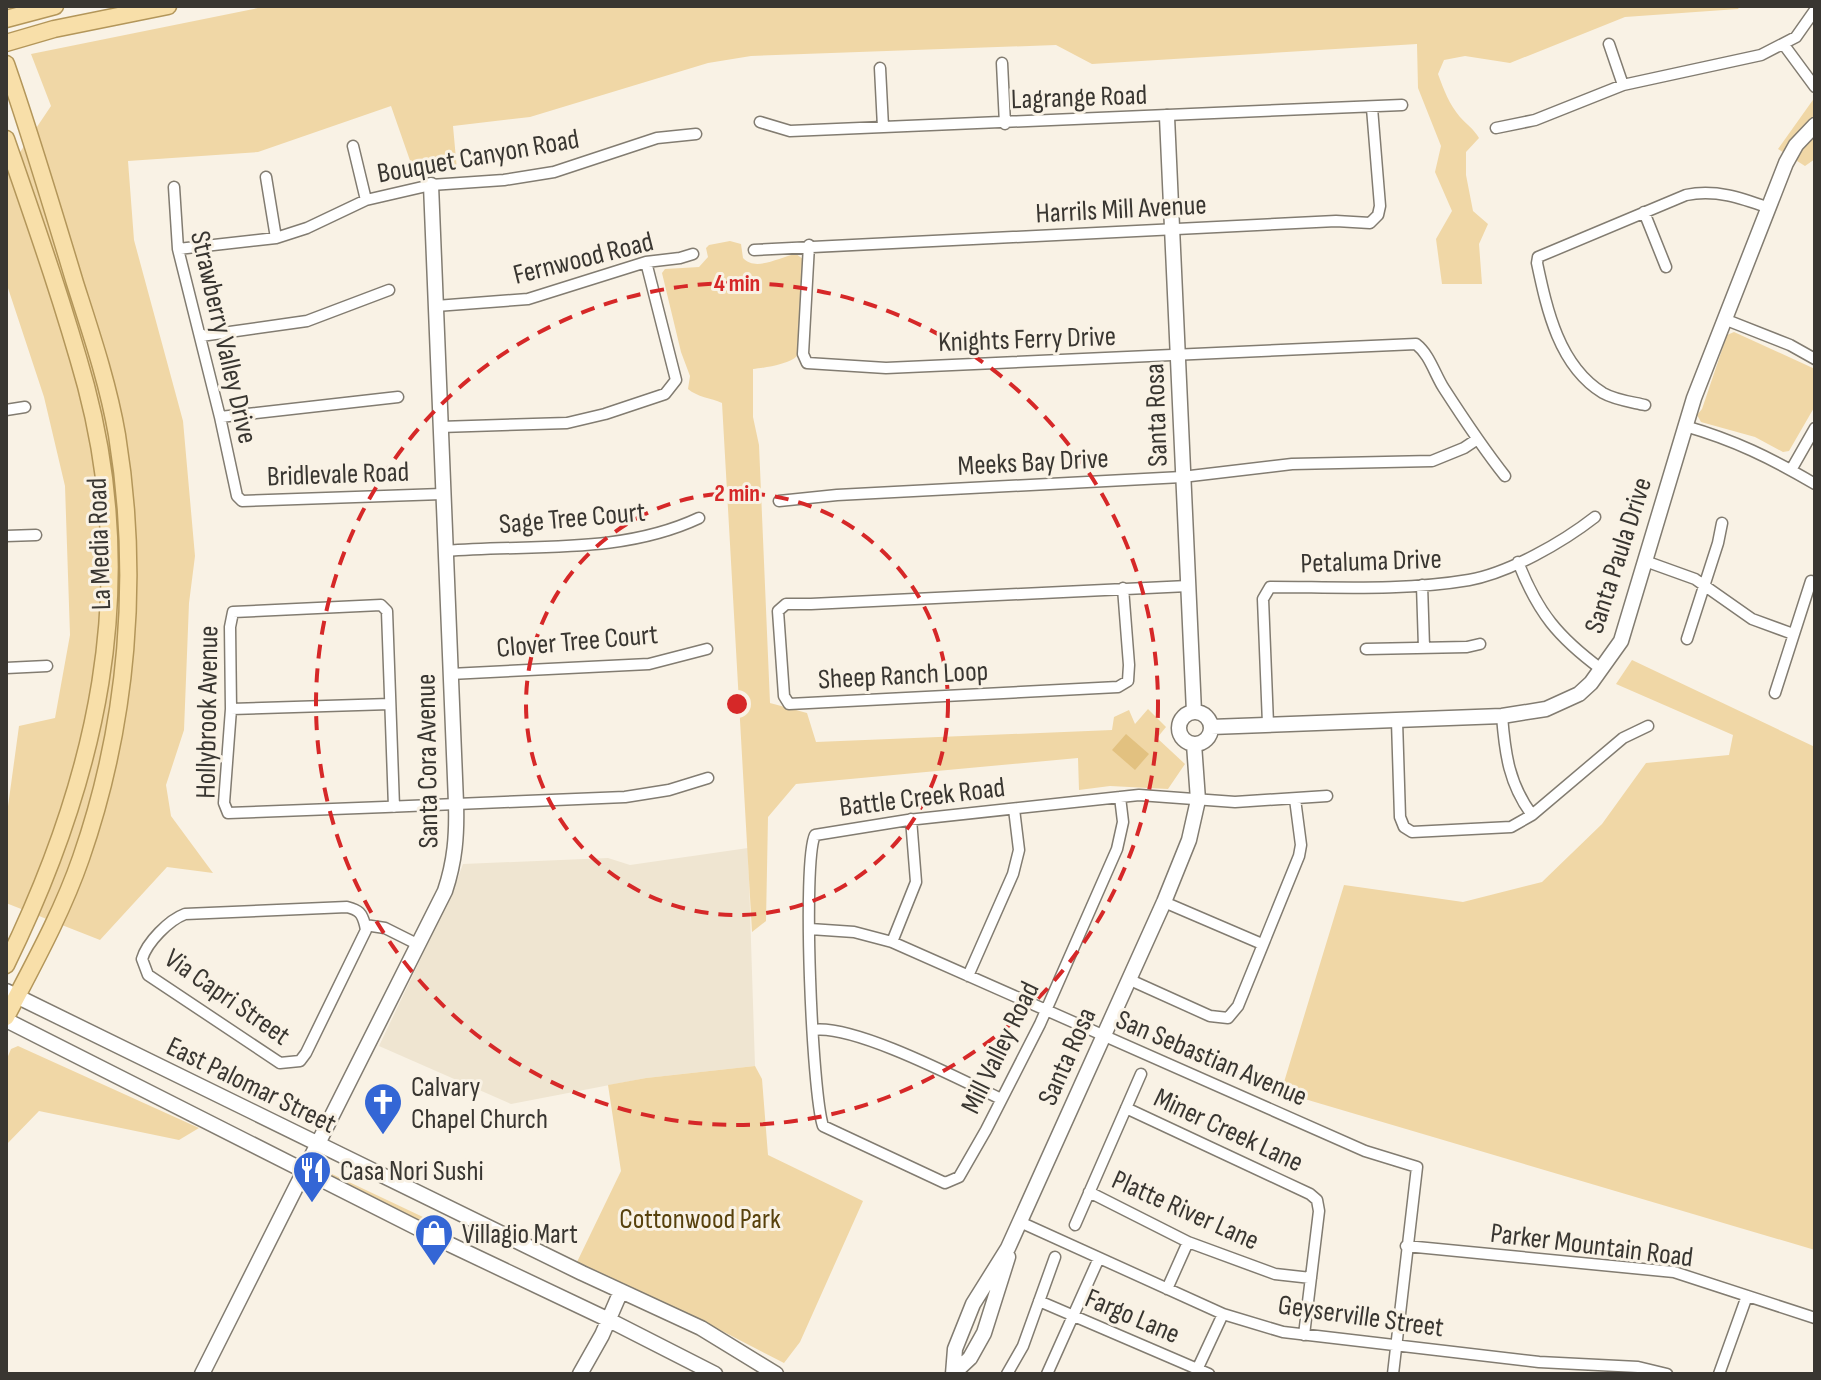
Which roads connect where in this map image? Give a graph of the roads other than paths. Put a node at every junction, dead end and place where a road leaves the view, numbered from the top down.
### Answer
1 (55, 6) edge
2 (168, 6) edge
3 (1815, 10) edge
4 (6, 19) edge
5 (6, 43) edge
6 (1609, 44) dead end
7 (1784, 45) junction
8 (1002, 63) dead end
9 (6, 64) edge
10 (880, 68) dead end
11 (1623, 85) junction
12 (1815, 87) edge
13 (1402, 105) dead end
14 (1372, 108) junction
15 (1167, 117) junction
16 (760, 122) dead end
17 (1005, 124) junction
18 (1815, 125) edge
19 (883, 127) junction
20 (1496, 128) dead end
21 (696, 134) dead end
22 (6, 139) edge
23 (353, 146) dead end
24 (266, 177) dead end
25 (431, 185) junction
26 (174, 187) dead end
27 (366, 200) junction
28 (1769, 208) junction
29 (1644, 212) junction
30 (1173, 230) junction
31 (276, 238) junction
32 (809, 245) junction
33 (178, 249) junction
34 (754, 250) dead end
35 (693, 254) dead end
36 (646, 262) junction
37 (1666, 267) dead end
38 (389, 290) dead end
39 (436, 306) junction
40 (1724, 319) junction
41 (201, 336) junction
42 (1179, 356) junction
43 (1815, 359) edge
44 (398, 397) dead end
45 (1645, 405) dead end
46 (25, 407) dead end
47 (6, 410) edge
48 (220, 417) junction
49 (1685, 426) junction
50 (440, 427) junction
51 (1815, 428) edge
52 (1476, 440) junction
53 (1791, 470) junction
54 (1505, 476) dead end
55 (1182, 477) junction
56 (1815, 484) edge
57 (442, 494) junction
58 (237, 496) joint
59 (779, 501) dead end
60 (1595, 517) dead end
61 (699, 518) dead end
62 (1722, 523) dead end
63 (36, 535) dead end
64 (6, 536) edge
65 (446, 551) junction
66 (1645, 561) junction
67 (1518, 562) junction
68 (1811, 581) dead end
69 (1422, 585) junction
70 (1188, 586) junction
71 (1704, 586) junction
72 (1123, 588) junction
73 (1793, 634) junction
74 (1687, 639) dead end
75 (1480, 644) dead end
76 (1424, 647) junction
77 (707, 649) dead end
78 (1366, 649) dead end
79 (47, 666) dead end
80 (6, 668) edge
81 (1601, 669) junction
82 (450, 674) junction
83 (1775, 693) dead end
84 (390, 704) junction
85 (231, 709) junction
86 (1194, 712) junction
87 (1502, 716) junction
88 (1397, 721) junction
89 (1268, 724) junction
90 (1648, 726) dead end
91 (1211, 727) junction
92 (1194, 744) junction
93 (708, 778) dead end
94 (1327, 796) dead end
95 (1120, 797) junction
96 (1295, 799) junction
97 (1198, 800) junction
98 (456, 803) junction
99 (394, 807) junction
100 (1014, 809) junction
101 (1532, 815) junction
102 (911, 819) junction
103 (1164, 902) junction
104 (365, 925) junction
105 (810, 929) junction
106 (892, 942) junction
107 (417, 944) junction
108 (1262, 944) junction
109 (6, 965) edge
110 (968, 976) junction
111 (1128, 979) junction
112 (11, 994) edge
113 (1046, 1010) junction
114 (6, 1019) edge
115 (813, 1030) junction
116 (1104, 1037) junction
117 (1141, 1074) dead end
118 (1001, 1099) junction
119 (1126, 1108) junction
120 (823, 1126) joint
121 (319, 1145) junction
122 (306, 1171) junction
123 (1089, 1192) junction
124 (1020, 1222) junction
125 (1075, 1225) dead end
126 (1188, 1242) junction
127 (1406, 1246) junction
128 (1055, 1257) dead end
129 (1099, 1258) junction
130 (1311, 1278) junction
131 (1167, 1289) junction
132 (621, 1291) junction
133 (1747, 1296) junction
134 (1039, 1301) junction
135 (1223, 1314) junction
136 (1073, 1315) junction
137 (1815, 1318) edge
138 (609, 1320) junction
139 (1304, 1335) junction
140 (1397, 1345) junction
141 (1197, 1372) edge
142 (202, 1374) edge
143 (580, 1374) edge
144 (715, 1374) edge
145 (776, 1374) edge
146 (953, 1374) edge
147 (1007, 1374) edge
148 (1047, 1374) edge
149 (1209, 1374) edge
150 (1393, 1374) edge
151 (1667, 1374) edge
152 (1719, 1374) edge

1 - 4 main road
2 - 5 main road
3 - 7 street
6 - 11 street
7 - 11 street
7 - 12 street
8 - 17 street
9 - 112 main road, La Media Road
10 - 19 street
11 - 20 street
13 - 14 street, Lagrange Road
14 - 15 street, Lagrange Road
14 - 30 street, Harrils Mill Avenue
15 - 17 street, Lagrange Road
15 - 30 street, Santa Rosa
16 - 19 street, Lagrange Road
17 - 19 street, Lagrange Road
18 - 28 street, Santa Paula Drive
21 - 25 street, Bouquet Canyon Road
22 - 109 main road, La Media Road
23 - 27 street
24 - 31 street
25 - 27 street, Bouquet Canyon Road
25 - 39 street, Santa Cora Avenue
26 - 33 street, Strawberry Valley Drive
27 - 31 street, Bouquet Canyon Road
28 - 29 street
28 - 40 street, Santa Paula Drive
29 - 37 street
29 - 45 street
30 - 32 street, Harrils Mill Avenue
30 - 42 street, Santa Rosa
31 - 33 street, Bouquet Canyon Road
32 - 34 street, Harrils Mill Avenue
32 - 42 street, Knights Ferry Drive
33 - 41 street, Strawberry Valley Drive
35 - 36 street, Fernwood Road
36 - 39 street, Fernwood Road
36 - 50 street
38 - 41 street
39 - 50 street, Santa Cora Avenue
40 - 43 street
40 - 49 street, Santa Paula Drive
41 - 48 street, Strawberry Valley Drive
42 - 52 street, Knights Ferry Drive
42 - 55 street, Santa Rosa
44 - 48 street
46 - 47 street
48 - 58 street, Strawberry Valley Drive
49 - 53 street
49 - 66 street, Santa Paula Drive
50 - 57 street, Santa Cora Avenue
51 - 53 street
52 - 54 street
52 - 55 street, Meeks Bay Drive
53 - 56 street
55 - 59 street, Meeks Bay Drive
55 - 70 street, Santa Rosa
57 - 58 street, Bridlevale Road
57 - 65 street, Santa Cora Avenue
60 - 67 street, Petaluma Drive
61 - 65 street, Sage Tree Court
62 - 71 street
63 - 64 street
65 - 82 street, Santa Cora Avenue
66 - 71 street
66 - 81 street, Santa Paula Drive
67 - 69 street, Petaluma Drive
67 - 81 street
68 - 73 street
69 - 76 street
69 - 89 street, Petaluma Drive
70 - 72 street, Sheep Ranch Loop
70 - 86 street, Santa Rosa
71 - 73 street
71 - 74 street
72 - 72 street, Sheep Ranch Loop
73 - 83 street
75 - 76 street
76 - 78 street
77 - 82 street, Clover Tree Court
79 - 80 street
81 - 87 street, Santa Paula Drive
82 - 98 street, Santa Cora Avenue
84 - 85 street
84 - 85 street, Hollybrook Avenue
84 - 99 street
85 - 99 street, Hollybrook Avenue
86 - 91 street
86 - 92 street
87 - 88 street, Santa Paula Drive
87 - 101 street
88 - 89 street, Santa Paula Drive
88 - 101 street
89 - 91 street, Santa Paula Drive
90 - 101 street
91 - 92 street
92 - 97 street, Santa Rosa
93 - 98 street
94 - 96 street, Battle Creek Road
95 - 97 street, Battle Creek Road
95 - 100 street, Battle Creek Road
95 - 113 street, Mill Valley Road
96 - 97 street, Battle Creek Road
96 - 108 street
97 - 103 street, Santa Rosa
98 - 99 street
98 - 107 street, Santa Cora Avenue
100 - 102 street, Battle Creek Road
100 - 110 street
102 - 105 street, Battle Creek Road
102 - 106 street
103 - 108 street
103 - 111 street, Santa Rosa
104 - 104 street, Via Capri Street
104 - 107 street, Via Capri Street
105 - 106 street, San Sebastian Avenue
105 - 115 street, Battle Creek Road
106 - 110 street, San Sebastian Avenue
107 - 121 street, Santa Cora Avenue
108 - 111 street
110 - 113 street, San Sebastian Avenue
111 - 116 street, Santa Rosa
112 - 114 main road, La Media Road
112 - 121 street, East Palomar Street
113 - 116 street, San Sebastian Avenue
113 - 118 street, Mill Valley Road
114 - 122 street, East Palomar Street
115 - 118 street
115 - 120 street, Battle Creek Road
116 - 124 street, Santa Rosa
116 - 127 street, San Sebastian Avenue
117 - 119 street
118 - 120 street, Mill Valley Road
119 - 123 street
119 - 130 street, Miner Creek Lane
121 - 122 street, Santa Cora Avenue
121 - 132 street, East Palomar Street
122 - 138 street, East Palomar Street
122 - 142 street, Santa Cora Avenue
123 - 125 street
123 - 126 street, Platte River Lane
124 - 129 street, Geyserville Street
124 - 146 street, Santa Rosa
126 - 130 street, Platte River Lane
126 - 131 street
127 - 133 street, Parker Mountain Road
127 - 140 street
128 - 134 street
129 - 131 street, Geyserville Street
129 - 136 street
130 - 139 street, Miner Creek Lane
131 - 135 street, Geyserville Street
132 - 138 street
132 - 145 street, East Palomar Street
133 - 137 street, Parker Mountain Road
133 - 152 street
134 - 136 street, Fargo Lane
134 - 147 street
135 - 139 street, Geyserville Street
135 - 141 street
136 - 141 street, Fargo Lane
136 - 148 street
138 - 143 street
138 - 144 street, East Palomar Street
139 - 140 street, Geyserville Street
140 - 150 street
140 - 151 street, Geyserville Street
141 - 149 street, Fargo Lane

